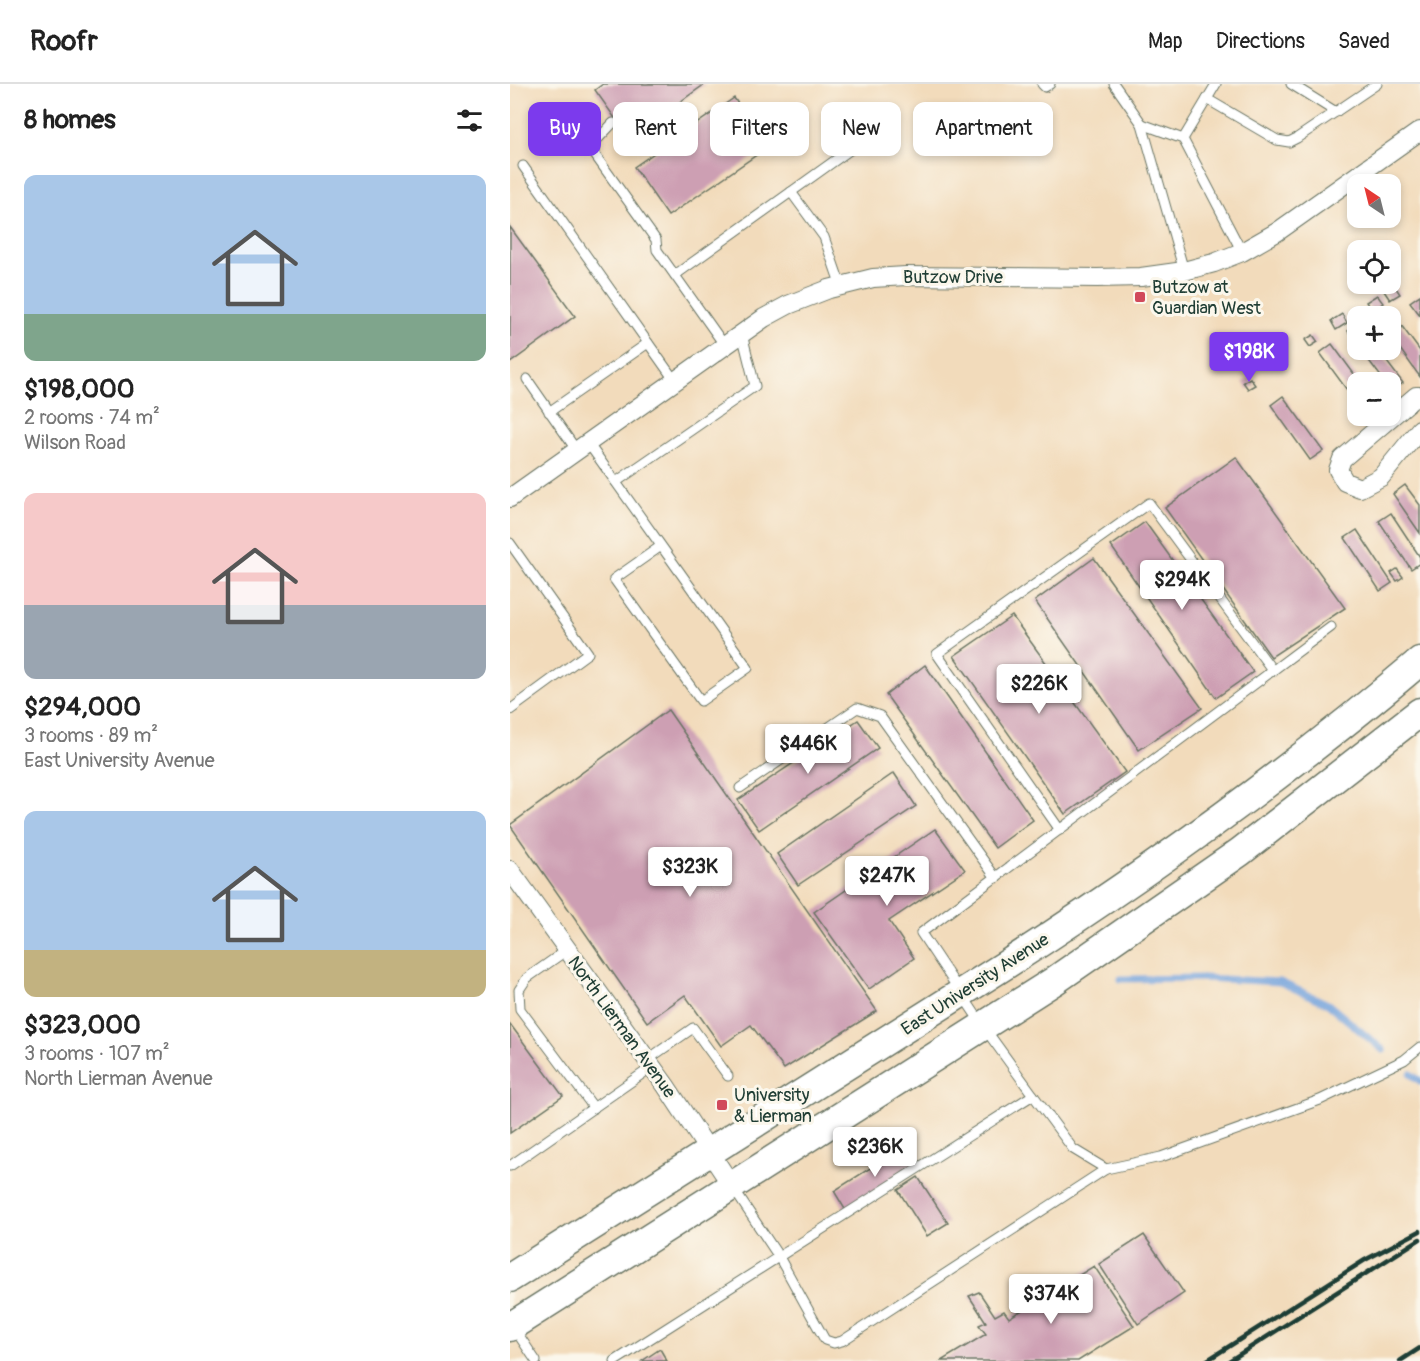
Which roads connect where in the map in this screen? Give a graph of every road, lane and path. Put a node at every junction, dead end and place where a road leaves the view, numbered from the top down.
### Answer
1 (1042, 84) edge
2 (1050, 84) edge
3 (1114, 84) edge
4 (1216, 84) edge
5 (1291, 84) edge
6 (1377, 84) edge
7 (1207, 99) junction
8 (1336, 112) junction
9 (613, 123) dead end
10 (1142, 124) junction
11 (1420, 131) edge
12 (1183, 139) junction
13 (841, 156) edge
14 (523, 166) dead end
15 (791, 192) junction
16 (1242, 252) junction
17 (1184, 271) junction
18 (675, 274) junction
19 (842, 286) junction
20 (742, 334) junction
21 (648, 343) junction
22 (725, 346) junction
23 (527, 379) dead end
24 (675, 381) junction
25 (1420, 396) edge
26 (549, 412) junction
27 (1420, 429) edge
28 (583, 447) junction
29 (616, 482) junction
30 (510, 498) edge
31 (510, 543) edge
32 (661, 546) junction
33 (1331, 627) dead end
34 (1420, 661) edge
35 (1273, 671) junction
36 (510, 710) edge
37 (1420, 712) edge
38 (740, 788) dead end
39 (1060, 830) junction
40 (510, 870) edge
41 (996, 878) junction
42 (567, 950) junction
43 (961, 993) junction
44 (983, 1026) junction
45 (1420, 1047) edge
46 (649, 1064) junction
47 (728, 1076) dead end
48 (1033, 1095) junction
49 (594, 1108) junction
50 (709, 1152) junction
51 (510, 1166) edge
52 (1106, 1169) junction
53 (732, 1186) junction
54 (779, 1257) junction
55 (510, 1278) edge
56 (511, 1326) edge
57 (536, 1361) edge
58 (615, 1361) edge

1 - 2 lane
3 - 10 lane
4 - 7 lane
5 - 8 lane
6 - 8 lane
7 - 8 lane
7 - 12 lane
9 - 18 lane
10 - 12 lane
10 - 17 lane
11 - 16 street, Butzow Drive
12 - 16 lane
13 - 15 lane
14 - 21 lane
15 - 18 lane
15 - 19 lane
16 - 17 street, Butzow Drive
17 - 19 street, Butzow Drive
18 - 22 lane
19 - 20 street, Butzow Drive
20 - 22 street, Butzow Drive
20 - 29 lane
21 - 24 lane
21 - 26 lane
22 - 24 street, Butzow Drive
23 - 26 lane
24 - 28 street, Butzow Drive
25 - 27 street
26 - 28 lane
28 - 29 lane
28 - 30 street, Butzow Drive
29 - 32 lane
31 - 36 lane
32 - 32 lane
33 - 35 lane
34 - 43 main road, East University Avenue
35 - 39 lane
35 - 39 lane
37 - 44 main road
38 - 41 lane
39 - 41 lane
40 - 42 street, North Lierman Avenue
41 - 43 lane
42 - 46 street, North Lierman Avenue
42 - 49 lane
43 - 44 lane
43 - 50 main road, East University Avenue
44 - 48 lane
44 - 53 main road
45 - 52 lane
46 - 47 lane
46 - 49 lane
46 - 50 street, North Lierman Avenue
48 - 52 lane
48 - 54 lane
49 - 51 lane
50 - 53 street, North Lierman Avenue
50 - 55 main road, East University Avenue
52 - 54 lane
53 - 54 lane
53 - 56 main road
54 - 58 lane
56 - 57 lane

